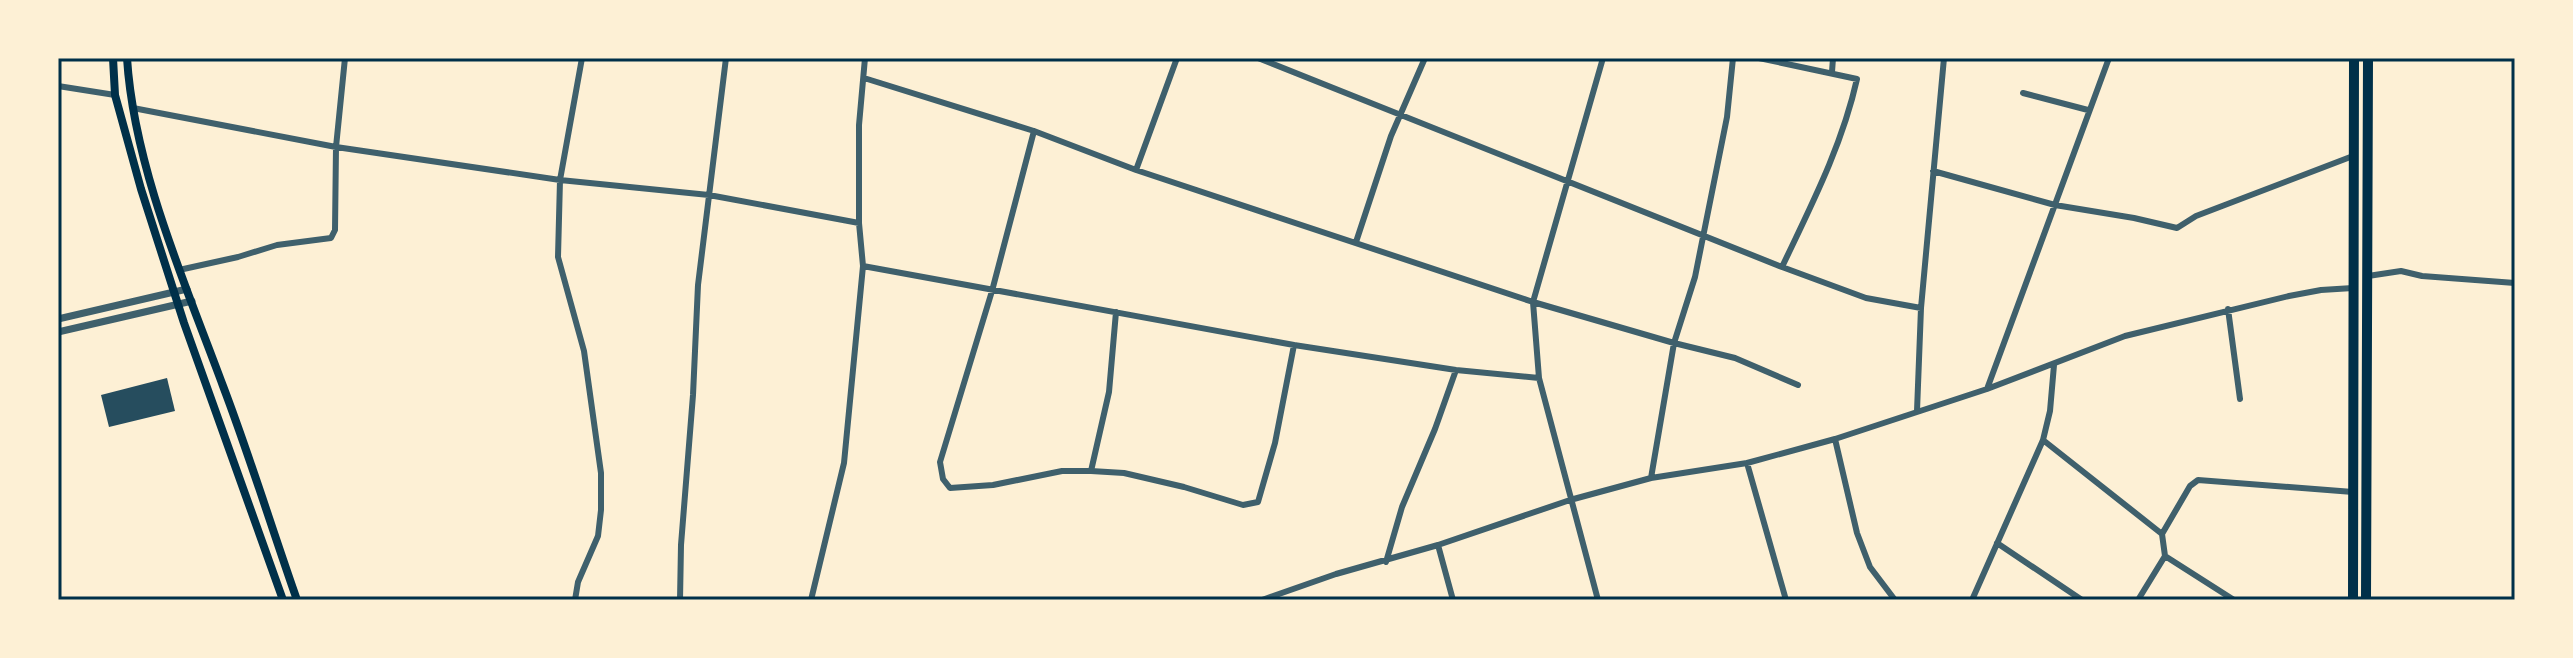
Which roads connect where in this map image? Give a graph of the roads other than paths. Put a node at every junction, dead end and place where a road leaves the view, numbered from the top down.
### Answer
1 (113, 58) edge
2 (127, 58) edge
3 (345, 58) edge
4 (582, 58) edge
5 (726, 58) edge
6 (865, 58) edge
7 (1177, 58) edge
8 (1258, 58) edge
9 (1425, 58) edge
10 (1603, 58) edge
11 (1733, 58) edge
12 (1759, 58) edge
13 (1833, 58) edge
14 (1944, 58) edge
15 (2109, 58) edge
16 (2354, 58) edge
17 (2368, 58) edge
18 (1832, 72) junction
19 (864, 78) junction
20 (58, 86) edge
21 (2023, 93) dead end
22 (115, 95) junction
23 (133, 108) junction
24 (2088, 110) junction
25 (1400, 113) junction
26 (1034, 131) junction
27 (336, 147) junction
28 (2353, 156) junction
29 (1136, 170) junction
30 (1933, 171) junction
31 (560, 180) junction
32 (1566, 182) junction
33 (709, 195) junction
34 (2055, 205) junction
35 (859, 223) junction
36 (1703, 236) junction
37 (1356, 242) junction
38 (863, 266) junction
39 (1782, 267) junction
40 (179, 270) junction
41 (2368, 276) junction
42 (2515, 283) edge
43 (2353, 288) junction
44 (187, 289) junction
45 (992, 291) junction
46 (175, 294) junction
47 (192, 301) junction
48 (1533, 302) junction
49 (178, 304) junction
50 (1921, 308) junction
51 (2228, 309) junction
52 (1116, 312) junction
53 (58, 319) edge
54 (58, 332) edge
55 (1674, 343) junction
56 (1294, 345) junction
57 (2054, 365) junction
58 (1456, 370) junction
59 (1539, 378) junction
60 (1798, 385) dead end
61 (1987, 389) junction
62 (2240, 399) dead end
63 (1917, 411) junction
64 (1835, 439) junction
65 (2043, 440) junction
66 (1747, 463) junction
67 (1091, 471) junction
68 (1651, 478) junction
69 (2353, 492) junction
70 (1570, 500) junction
71 (2162, 534) junction
72 (1997, 543) junction
73 (1438, 545) junction
74 (2165, 556) junction
75 (1386, 562) junction
76 (1280, 598) edge
77 (283, 600) edge
78 (297, 600) edge
79 (575, 600) edge
80 (680, 600) edge
81 (811, 600) edge
82 (1262, 600) edge
83 (1453, 600) edge
84 (1598, 600) edge
85 (1786, 600) edge
86 (1895, 600) edge
87 (1972, 600) edge
88 (2082, 600) edge
89 (2138, 600) edge
90 (2234, 600) edge
91 (2353, 600) edge
92 (2366, 600) edge

1 - 22 main road
2 - 23 main road
3 - 27 street
4 - 31 street
5 - 33 street
6 - 19 street
7 - 29 street
8 - 25 street
9 - 25 street
10 - 32 street
11 - 36 street
12 - 18 street
13 - 18 street
14 - 30 street
15 - 24 street
16 - 28 highway
17 - 41 highway
18 - 39 street
19 - 26 street
19 - 35 street
20 - 22 street
21 - 24 street
22 - 46 main road
23 - 27 street
23 - 40 main road
24 - 34 street
25 - 32 street
25 - 37 street
26 - 29 street
26 - 45 street
27 - 31 street
27 - 40 street
28 - 34 street
28 - 43 highway
29 - 37 street
30 - 34 street
30 - 50 street
31 - 33 street
31 - 79 street
32 - 36 street
32 - 48 street
33 - 35 street
33 - 80 street
34 - 61 street
35 - 38 street
36 - 39 street
36 - 55 street
37 - 48 street
38 - 45 street
38 - 81 street
39 - 50 street
40 - 44 main road
41 - 42 street
41 - 92 highway
43 - 51 street
43 - 69 highway
44 - 46 street
44 - 47 main road
45 - 52 street
45 - 67 street
46 - 49 main road
46 - 53 street
47 - 49 street
47 - 78 main road
48 - 55 street
48 - 59 street
49 - 54 street
49 - 77 main road
50 - 63 street
51 - 57 street
51 - 62 street
52 - 56 street
52 - 67 street
55 - 60 street
55 - 68 street
56 - 58 street
56 - 67 street
57 - 61 street
57 - 65 street
58 - 59 street
58 - 75 street
59 - 70 street
61 - 63 street
63 - 64 street
64 - 66 street
64 - 86 street
65 - 71 street
65 - 72 street
66 - 68 street
66 - 85 street
68 - 70 street
69 - 71 street
69 - 91 highway
70 - 73 street
70 - 84 street
71 - 74 street
72 - 87 street
72 - 88 street
73 - 75 street
73 - 83 street
74 - 89 street
74 - 90 street
75 - 76 street
76 - 82 street

